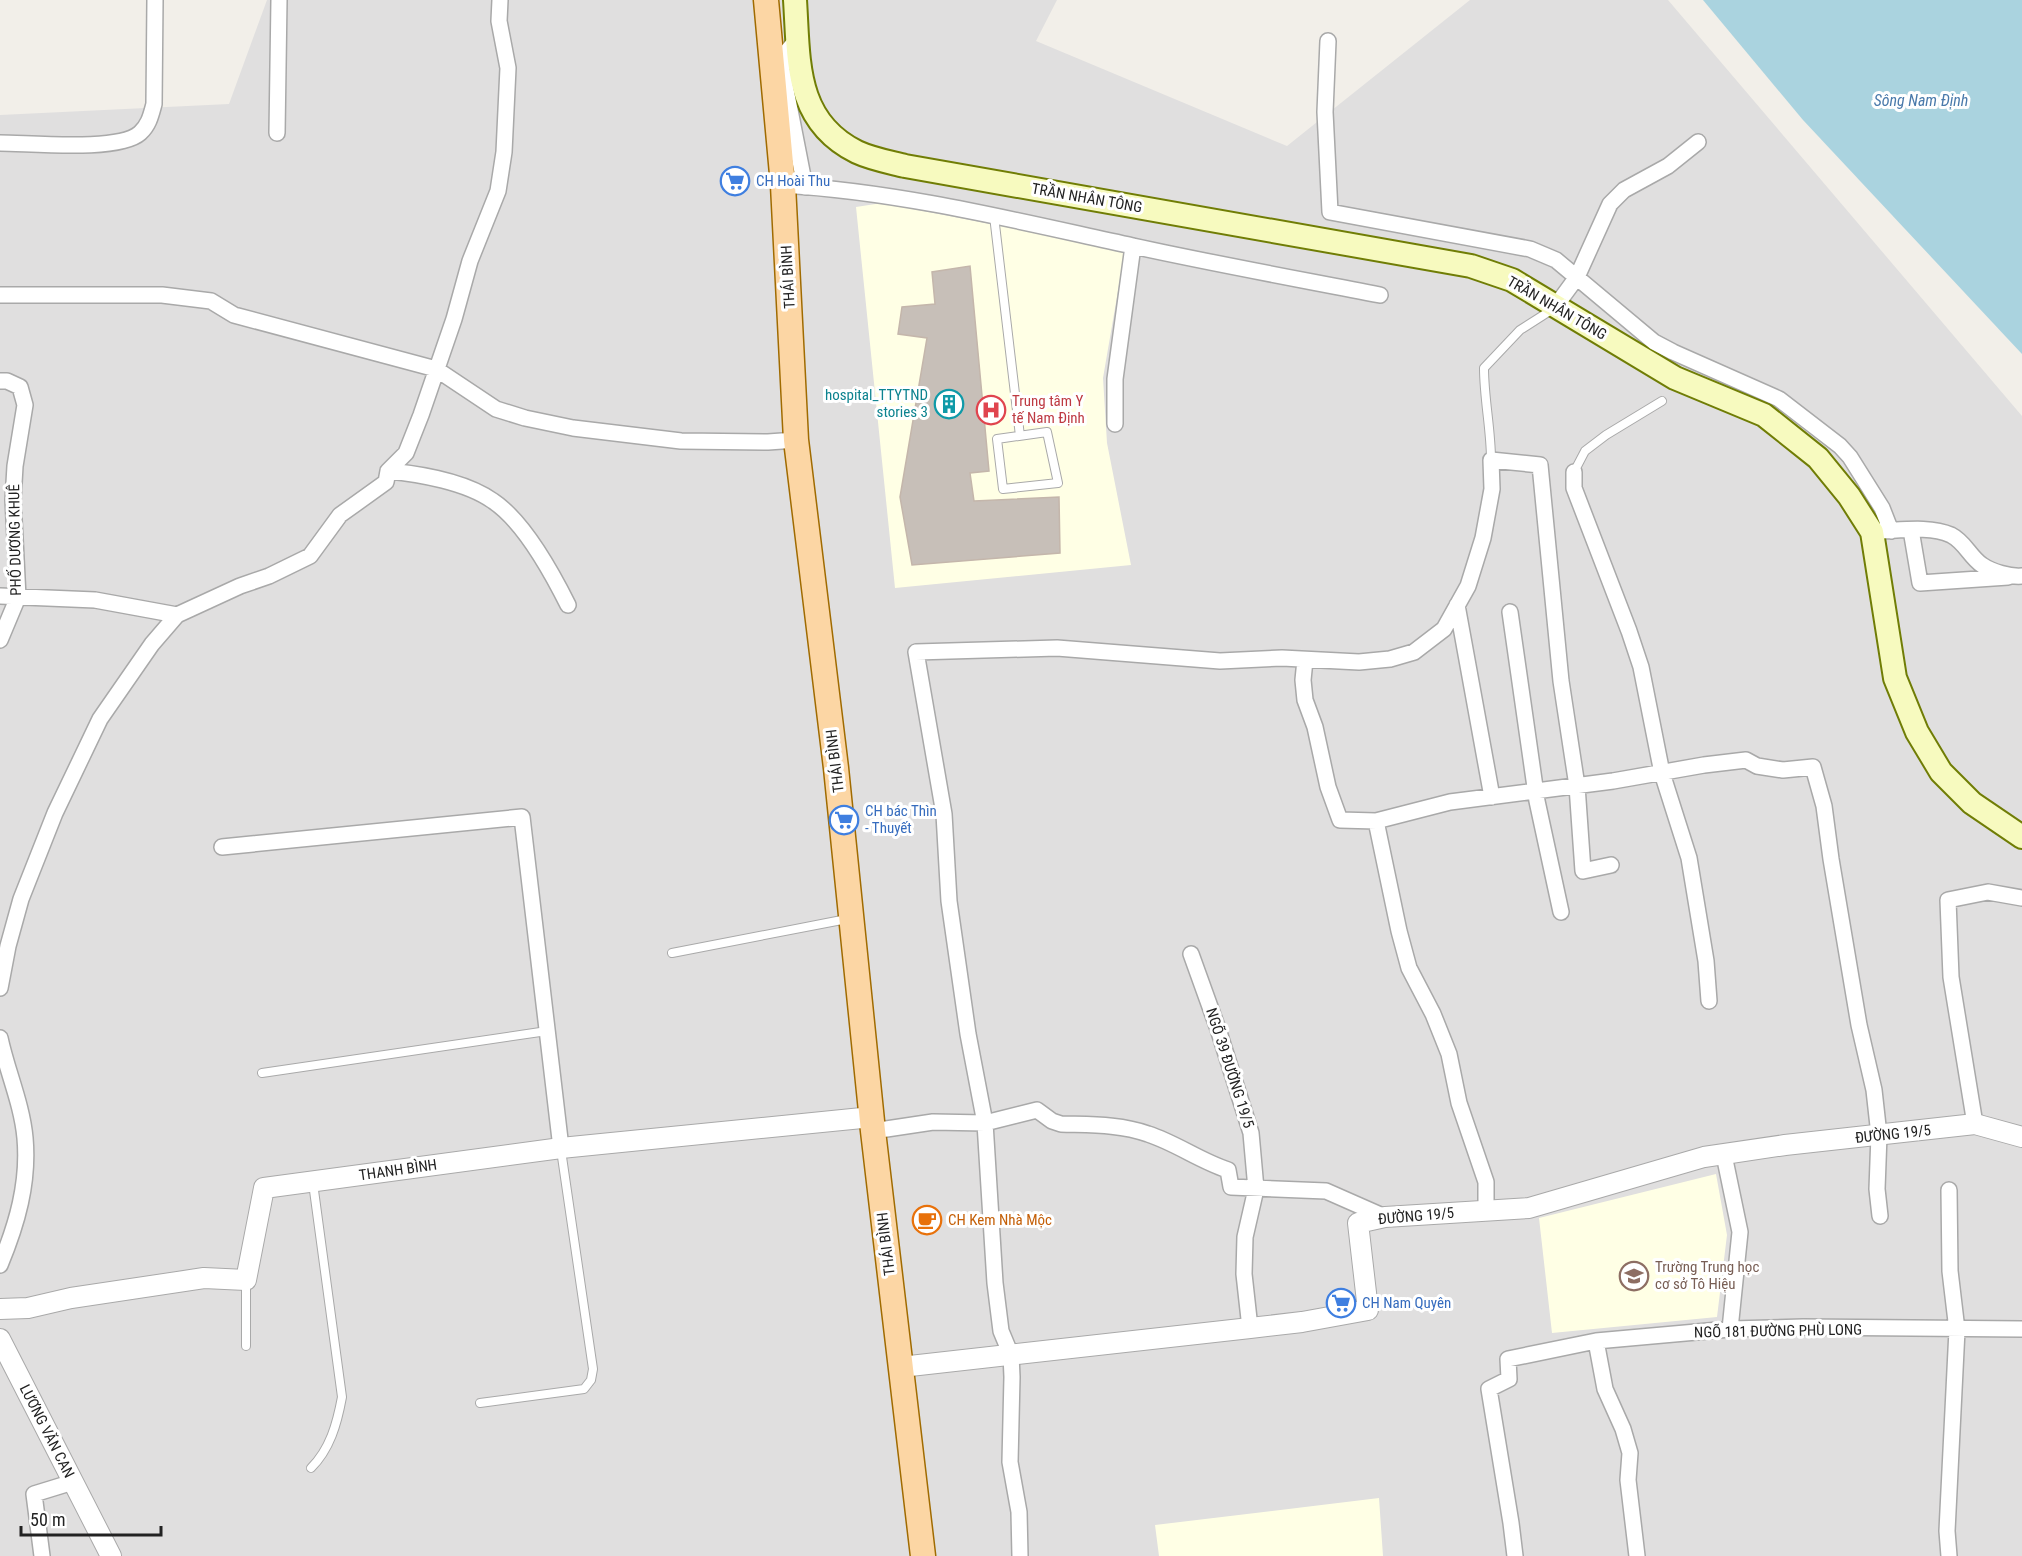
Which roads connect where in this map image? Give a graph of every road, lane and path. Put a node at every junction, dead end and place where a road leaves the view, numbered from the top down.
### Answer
1 (155, 0) edge
2 (279, 0) edge
3 (500, 0) edge
4 (766, 0) edge
5 (795, 0) edge
6 (798, 38) junction
7 (1328, 42) dead end
8 (277, 133) dead end
9 (1698, 142) dead end
10 (0, 143) edge
11 (794, 186) junction
12 (994, 214) junction
13 (1133, 246) junction
14 (1577, 277) junction
15 (0, 295) edge
16 (1380, 295) dead end
17 (1555, 308) junction
18 (436, 369) junction
19 (0, 381) edge
20 (1662, 401) dead end
21 (1116, 424) dead end
22 (1020, 436) junction
23 (796, 440) junction
24 (1491, 460) junction
25 (388, 471) junction
26 (1574, 472) joint
27 (1911, 530) junction
28 (1882, 531) junction
29 (2017, 577) edge
30 (0, 596) edge
31 (18, 597) junction
32 (568, 605) dead end
33 (1457, 605) junction
34 (1510, 612) dead end
35 (177, 615) junction
36 (0, 640) edge
37 (1305, 660) junction
38 (1662, 773) junction
39 (1577, 786) junction
40 (1535, 792) junction
41 (1492, 797) junction
42 (1376, 821) junction
43 (2022, 837) edge
44 (222, 847) dead end
45 (1611, 865) dead end
46 (2022, 898) edge
47 (1561, 912) dead end
48 (851, 919) junction
49 (672, 953) dead end
50 (1191, 954) dead end
51 (0, 988) edge
52 (1709, 1001) dead end
53 (547, 1030) junction
54 (0, 1038) edge
55 (262, 1073) dead end
56 (985, 1123) junction
57 (872, 1124) junction
58 (1975, 1124) junction
59 (1879, 1135) junction
60 (2022, 1137) edge
61 (561, 1148) junction
62 (1724, 1155) junction
63 (313, 1181) junction
64 (1256, 1189) junction
65 (1949, 1190) dead end
66 (1486, 1210) junction
67 (1880, 1216) dead end
68 (1385, 1217) junction
69 (0, 1265) edge
70 (246, 1280) junction
71 (0, 1310) edge
72 (1250, 1328) junction
73 (1730, 1329) junction
74 (2022, 1329) edge
75 (1957, 1330) junction
76 (0, 1339) edge
77 (1596, 1341) junction
78 (246, 1346) dead end
79 (1011, 1355) junction
80 (901, 1367) junction
81 (480, 1403) dead end
82 (311, 1468) dead end
83 (73, 1482) junction
84 (42, 1556) edge
85 (111, 1556) edge
86 (923, 1556) edge
87 (1020, 1556) edge
88 (1515, 1556) edge
89 (1637, 1556) edge
90 (1949, 1556) edge

1 - 10 street
2 - 8 street
3 - 18 street
4 - 11 main road, THÁI BÌNH
5 - 6 main road, TRẦN NHÂN TÔNG
6 - 11 street
6 - 17 main road, TRẦN NHÂN TÔNG
7 - 14 street
9 - 14 street
11 - 12 street
11 - 23 main road, THÁI BÌNH
12 - 13 street
12 - 22 lane
13 - 16 street
13 - 21 street
14 - 17 street
14 - 28 street
15 - 18 street
17 - 24 lane
17 - 28 main road, TRẦN NHÂN TÔNG
18 - 23 street
18 - 25 street
19 - 31 street, PHỐ DƯƠNG KHUÊ
20 - 26 lane
22 - 22 lane
23 - 48 main road, THÁI BÌNH
24 - 33 street
24 - 39 street
25 - 32 street
25 - 35 street
26 - 38 street
27 - 28 street
27 - 29 street
27 - 29 street
28 - 43 main road, TRẦN NHÂN TÔNG
30 - 31 street
31 - 35 street
31 - 36 street, PHỐ DƯƠNG KHUÊ
33 - 37 street
33 - 41 street
34 - 40 street
35 - 51 street
37 - 42 street
37 - 56 street
38 - 39 street
38 - 52 street
38 - 59 street
39 - 40 street
39 - 45 street
40 - 41 street
40 - 47 street
41 - 42 street
42 - 66 street
44 - 53 street
46 - 58 street
48 - 49 lane
48 - 57 main road, THÁI BÌNH
50 - 64 street, NGÕ 39 ĐƯỜNG 19/5
53 - 55 lane
53 - 61 street
54 - 69 street
56 - 57 street
56 - 64 street
56 - 79 street
57 - 61 street, THANH BÌNH
57 - 80 main road, THÁI BÌNH
58 - 59 street, ĐƯỜNG 19/5
58 - 60 street, ĐƯỜNG 19/5
59 - 62 street, ĐƯỜNG 19/5
59 - 67 street
61 - 63 street, THANH BÌNH
61 - 81 lane
62 - 66 street, ĐƯỜNG 19/5
62 - 73 street
63 - 70 street, THANH BÌNH
63 - 82 lane
64 - 68 street
64 - 72 street, NGÕ 39 ĐƯỜNG 19/5
65 - 75 street
66 - 68 street, ĐƯỜNG 19/5
68 - 72 street, ĐƯỜNG 19/5
70 - 71 street
70 - 78 lane
72 - 79 street, ĐƯỜNG 19/5
73 - 75 street, NGÕ 181 ĐƯỜNG PHÙ LONG
73 - 77 street, NGÕ 181 ĐƯỜNG PHÙ LONG
74 - 75 street, NGÕ 181 ĐƯỜNG PHÙ LONG
75 - 90 street
76 - 83 street, LƯƠNG VĂN CAN
77 - 88 street, NGÕ 181 ĐƯỜNG PHÙ LONG
77 - 89 street
79 - 80 street, ĐƯỜNG 19/5
79 - 87 street
80 - 86 main road, THÁI BÌNH
83 - 84 street
83 - 85 street, LƯƠNG VĂN CAN

